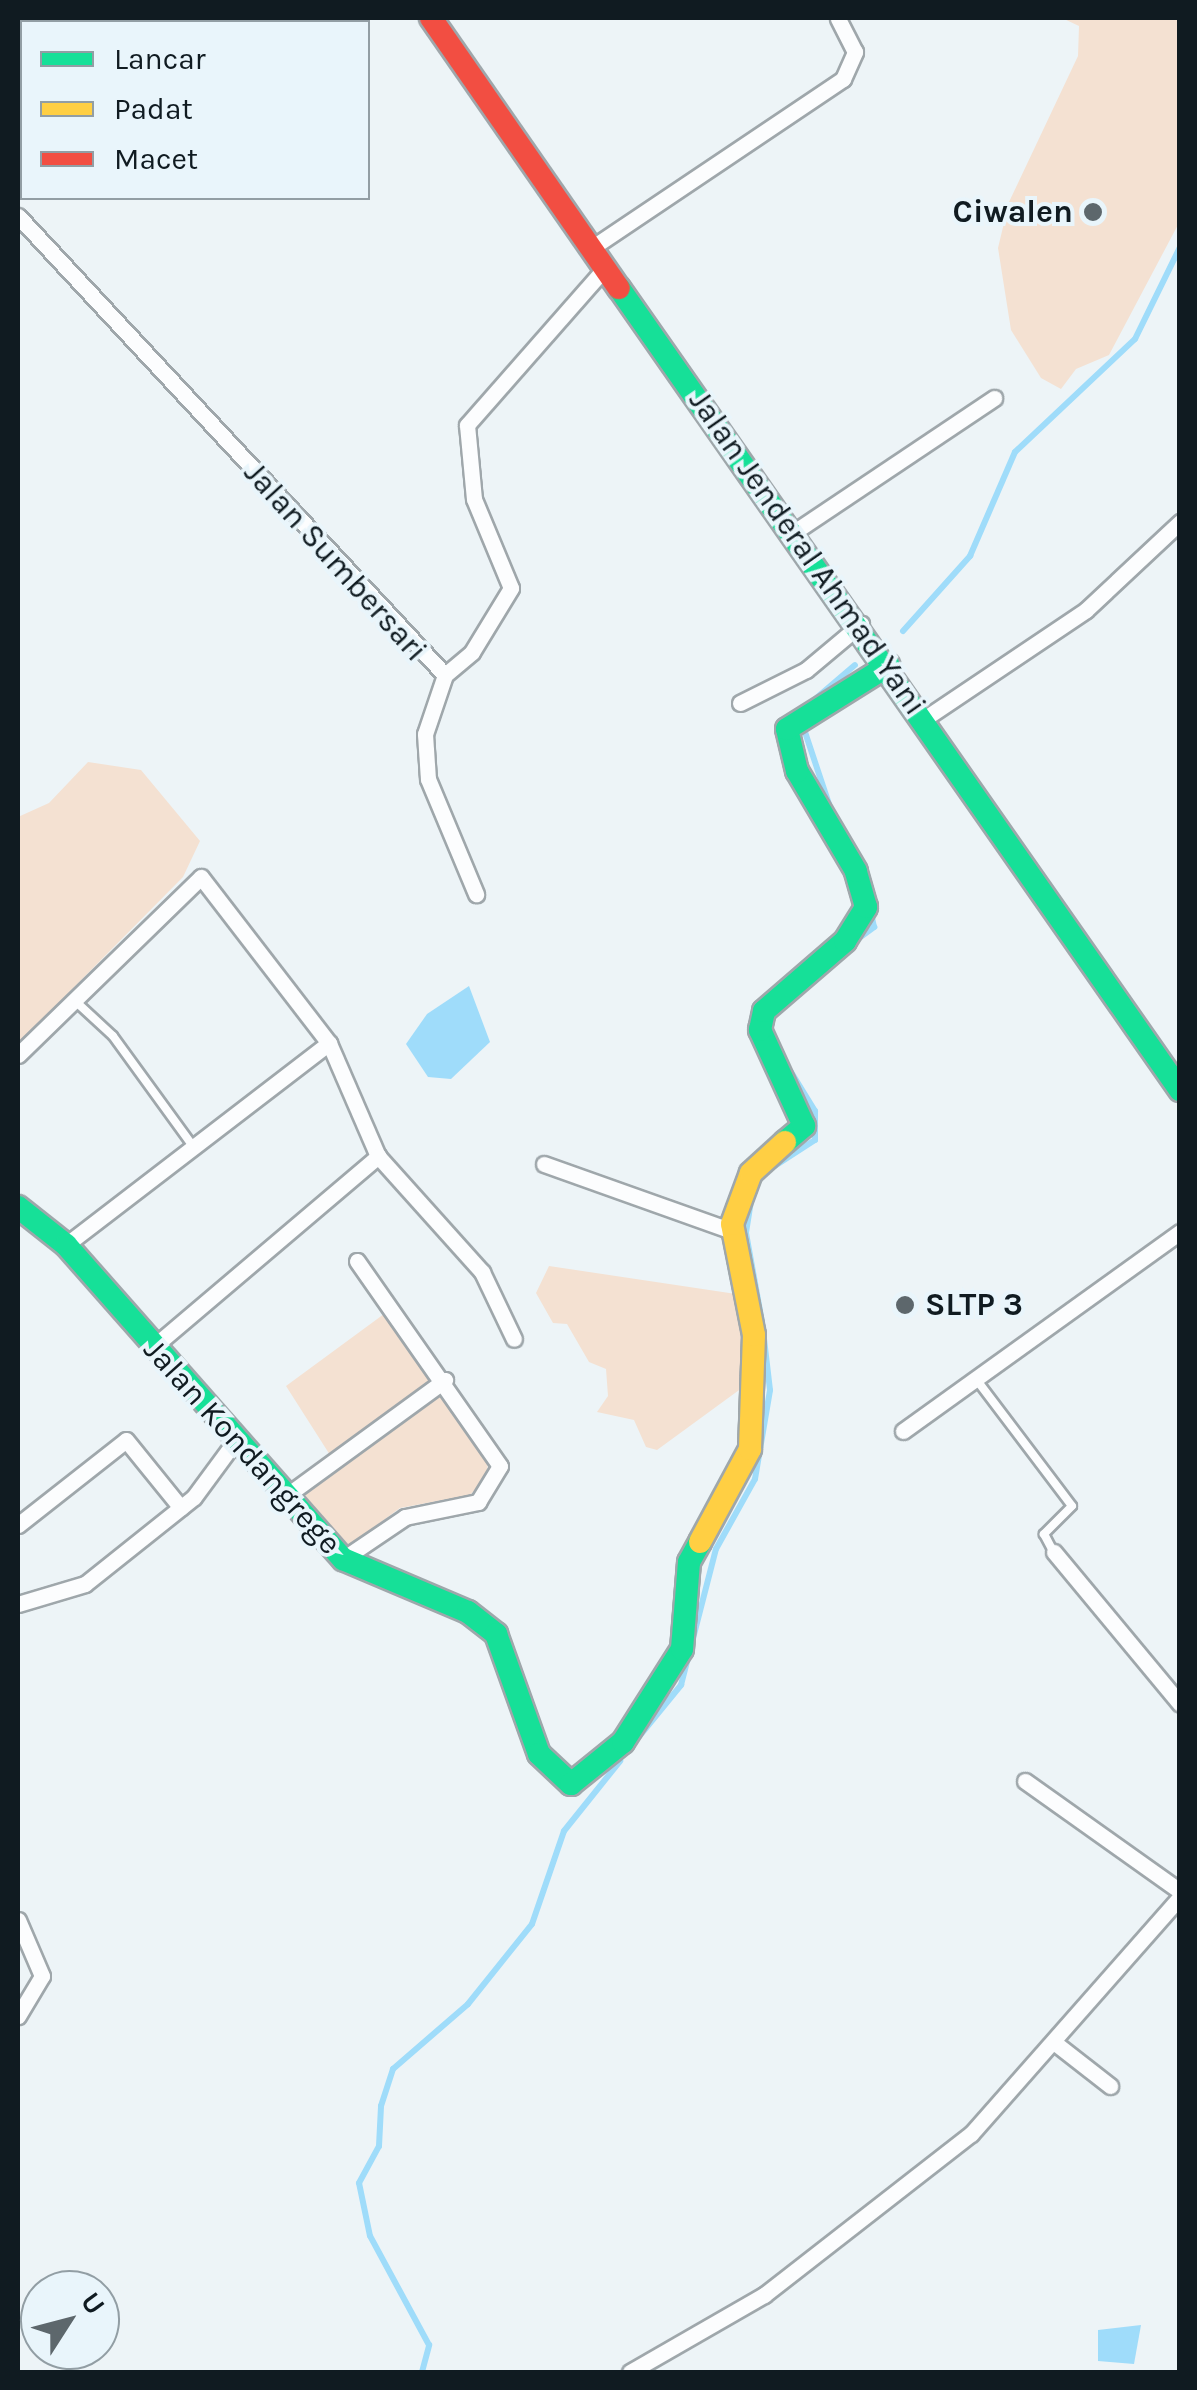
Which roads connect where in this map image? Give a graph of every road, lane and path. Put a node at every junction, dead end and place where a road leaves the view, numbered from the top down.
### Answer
1 (431, 18) edge
2 (838, 18) edge
3 (18, 216) edge
4 (590, 249) junction
5 (604, 269) junction
6 (994, 398) dead end
7 (1180, 522) edge
8 (794, 532) junction
9 (862, 625) junction
10 (888, 663) junction
11 (445, 675) junction
12 (740, 703) dead end
13 (924, 718) junction
14 (476, 894) dead end
15 (73, 999) junction
16 (329, 1043) junction
17 (18, 1055) edge
18 (1177, 1080) edge
19 (196, 1149) junction
20 (378, 1156) junction
21 (544, 1164) dead end
22 (18, 1207) edge
23 (732, 1231) junction
24 (1180, 1232) edge
25 (66, 1245) junction
26 (357, 1261) dead end
27 (514, 1339) dead end
28 (152, 1348) junction
29 (976, 1378) junction
30 (445, 1380) junction
31 (903, 1431) dead end
32 (238, 1437) junction
33 (286, 1496) junction
34 (181, 1508) junction
35 (18, 1524) edge
36 (1054, 1552) joint
37 (343, 1559) junction
38 (18, 1604) edge
39 (1180, 1704) edge
40 (1025, 1781) dead end
41 (1180, 1894) edge
42 (18, 1920) edge
43 (18, 2016) edge
44 (1055, 2042) junction
45 (1110, 2086) dead end
46 (630, 2372) edge

1 - 4 street, Jalan Jenderal Ahmad Yani
2 - 4 street
3 - 11 street, Jalan Sumbersari
4 - 5 street, Jalan Jenderal Ahmad Yani
5 - 8 street, Jalan Jenderal Ahmad Yani
5 - 11 street, Jalan Sumbersari
6 - 8 street
7 - 13 street
8 - 9 street, Jalan Jenderal Ahmad Yani
9 - 10 street, Jalan Jenderal Ahmad Yani
9 - 12 street
10 - 13 street, Jalan Jenderal Ahmad Yani
10 - 23 street
11 - 14 street
13 - 18 street, Jalan Jenderal Ahmad Yani
15 - 16 street
15 - 17 street
15 - 19 lane
16 - 19 street
16 - 20 street
19 - 25 street
20 - 27 street
20 - 28 street
21 - 23 street
22 - 25 street, Jalan Kondangrege
23 - 37 street, Jalan Kondangrege
24 - 29 street
25 - 28 street, Jalan Kondangrege
26 - 30 street
28 - 32 street, Jalan Kondangrege
29 - 31 street
29 - 36 lane
30 - 33 street
30 - 37 street
32 - 33 street, Jalan Kondangrege
32 - 34 street
33 - 37 street, Jalan Kondangrege
34 - 35 street
34 - 38 street
36 - 39 street
40 - 41 street
41 - 44 street
42 - 43 street
44 - 45 street
44 - 46 street

